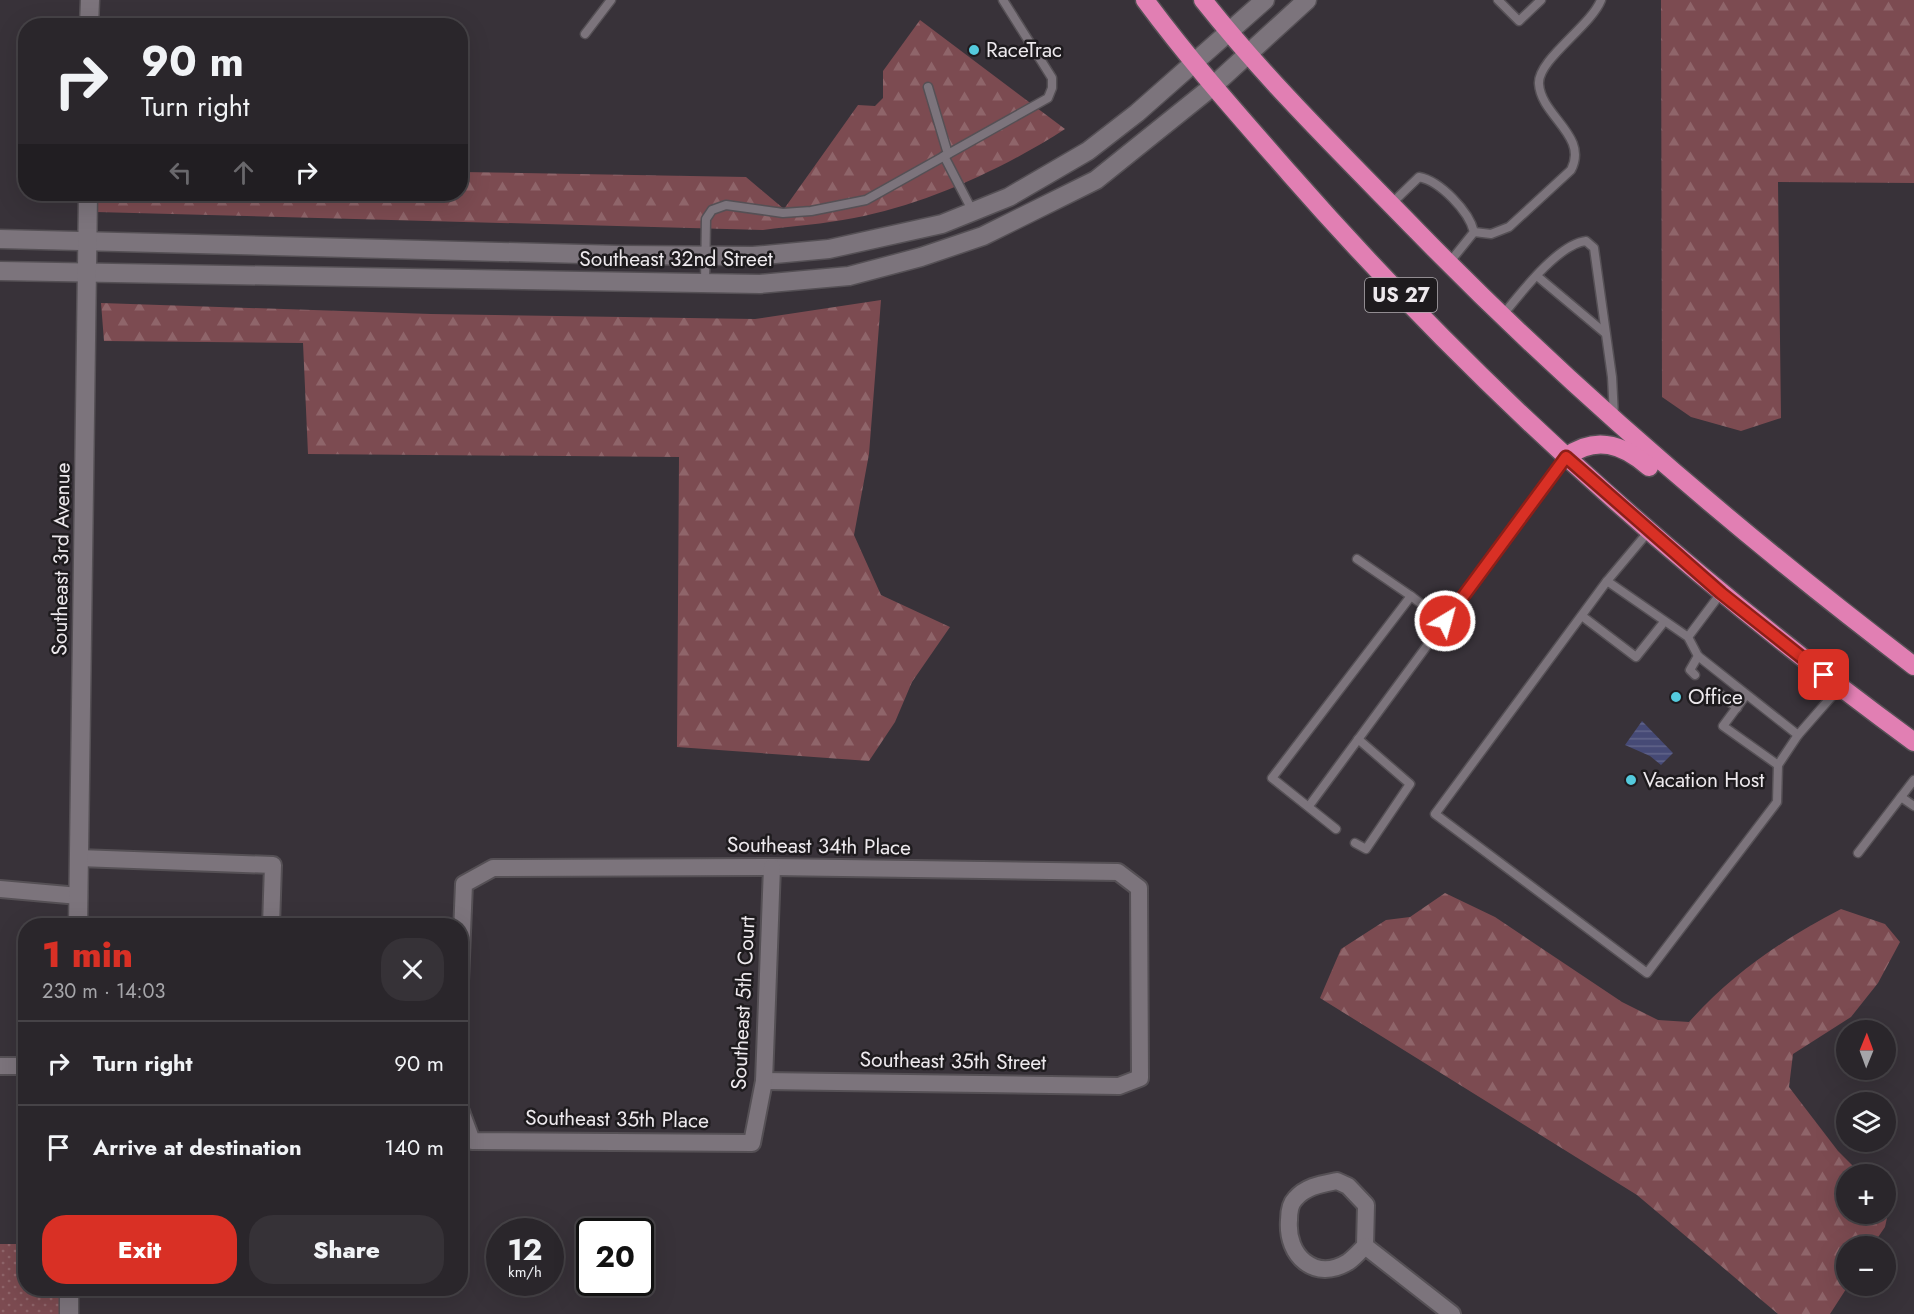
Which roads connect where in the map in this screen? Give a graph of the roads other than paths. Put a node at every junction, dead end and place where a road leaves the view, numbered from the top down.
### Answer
1 (90, 0) edge
2 (611, 0) edge
3 (1003, 0) edge
4 (1145, 0) edge
5 (1203, 0) edge
6 (1265, 0) edge
7 (1307, 0) edge
8 (1498, 0) edge
9 (1541, 0) edge
10 (1601, 0) edge
11 (89, 18) edge
12 (1229, 32) junction
13 (585, 34) dead end
14 (1248, 53) junction
15 (1194, 64) junction
16 (1213, 86) junction
17 (928, 87) dead end
18 (946, 155) junction
19 (87, 201) edge
20 (1390, 205) junction
21 (973, 212) junction
22 (1474, 232) junction
23 (0, 239) edge
24 (87, 242) junction
25 (706, 256) junction
26 (1448, 264) junction
27 (0, 271) edge
28 (88, 273) junction
29 (1537, 276) junction
30 (705, 284) junction
31 (1502, 316) junction
32 (1605, 333) junction
33 (1614, 421) junction
34 (1566, 457) junction
35 (1723, 515) junction
36 (1649, 531) junction
37 (1357, 560) dead end
38 (1607, 581) junction
39 (1721, 593) junction
40 (1411, 596) junction
41 (1582, 616) junction
42 (1445, 621) junction
43 (1664, 622) junction
44 (1688, 637) junction
45 (1698, 656) junction
46 (1914, 666) edge
47 (1695, 675) dead end
48 (1840, 687) junction
49 (1717, 692) dead end
50 (1746, 695) junction
51 (1737, 708) junction
52 (1798, 735) junction
53 (1358, 739) junction
54 (1914, 742) edge
55 (1778, 765) junction
56 (1914, 780) edge
57 (1901, 797) junction
58 (1309, 806) junction
59 (1914, 806) edge
60 (1336, 829) dead end
61 (1355, 843) dead end
62 (1858, 853) dead end
63 (79, 858) junction
64 (772, 867) junction
65 (0, 889) edge
66 (78, 896) junction
67 (78, 918) edge
68 (271, 918) edge
69 (463, 918) edge
70 (0, 1066) edge
71 (18, 1066) edge
72 (1140, 1078) joint
73 (764, 1081) junction
74 (468, 1130) edge
75 (753, 1140) joint
76 (1365, 1246) junction
77 (69, 1296) edge
78 (69, 1314) edge
79 (1452, 1314) edge

1 - 11 main road
2 - 13 lane
3 - 18 lane
4 - 15 highway, US 27
5 - 12 highway, US 27
6 - 12 main road, Southeast 32nd Street
7 - 14 main road, Southeast 32nd Street
8 - 9 lane
10 - 22 lane
12 - 14 highway, US 27
12 - 15 main road, Southeast 32nd Street
14 - 16 main road, Southeast 32nd Street
14 - 20 highway, US 27
15 - 16 highway, US 27
15 - 21 main road, Southeast 32nd Street
16 - 30 main road, Southeast 32nd Street
16 - 34 highway, US 27
17 - 18 lane
18 - 21 lane
18 - 25 lane
19 - 24 main road, Southeast 3rd Avenue
20 - 22 lane
20 - 26 highway, US 27
21 - 25 main road, Southeast 32nd Street
22 - 26 lane
23 - 24 main road, Southeast 32nd Street
24 - 25 main road, Southeast 32nd Street
24 - 28 main road, Southeast 3rd Avenue
25 - 30 lane
26 - 31 highway, US 27
27 - 28 main road, Southeast 32nd Street
28 - 30 main road, Southeast 32nd Street
28 - 63 main road, Southeast 3rd Avenue
29 - 31 lane
29 - 32 lane
29 - 32 lane
31 - 33 highway, US 27
32 - 33 lane
33 - 35 highway, US 27
34 - 35 highway
34 - 36 highway, US 27
34 - 42 lane
35 - 46 highway, US 27
36 - 38 lane
36 - 39 highway, US 27
37 - 40 lane
38 - 41 lane
38 - 43 lane
39 - 44 lane
39 - 48 highway, US 27
40 - 42 lane
40 - 58 lane
41 - 43 lane
41 - 55 lane
42 - 53 lane
43 - 44 lane
44 - 45 lane
45 - 47 lane
45 - 50 lane
48 - 52 lane
48 - 54 highway, US 27
49 - 51 lane
50 - 51 lane
50 - 52 lane
51 - 55 lane
52 - 55 lane
53 - 58 lane
53 - 61 lane
56 - 57 lane
57 - 59 lane
57 - 62 lane
58 - 60 lane
63 - 66 main road, Southeast 3rd Avenue
63 - 68 street
64 - 69 street, Southeast 34th Place
64 - 72 street, Southeast 34th Place
64 - 73 street, Southeast 5th Court
65 - 66 street
66 - 67 main road, Southeast 3rd Avenue
70 - 71 street
72 - 73 street, Southeast 35th Street
73 - 75 street, Southeast 5th Court
74 - 75 street, Southeast 35th Place
76 - 76 street
76 - 79 street
77 - 78 main road

